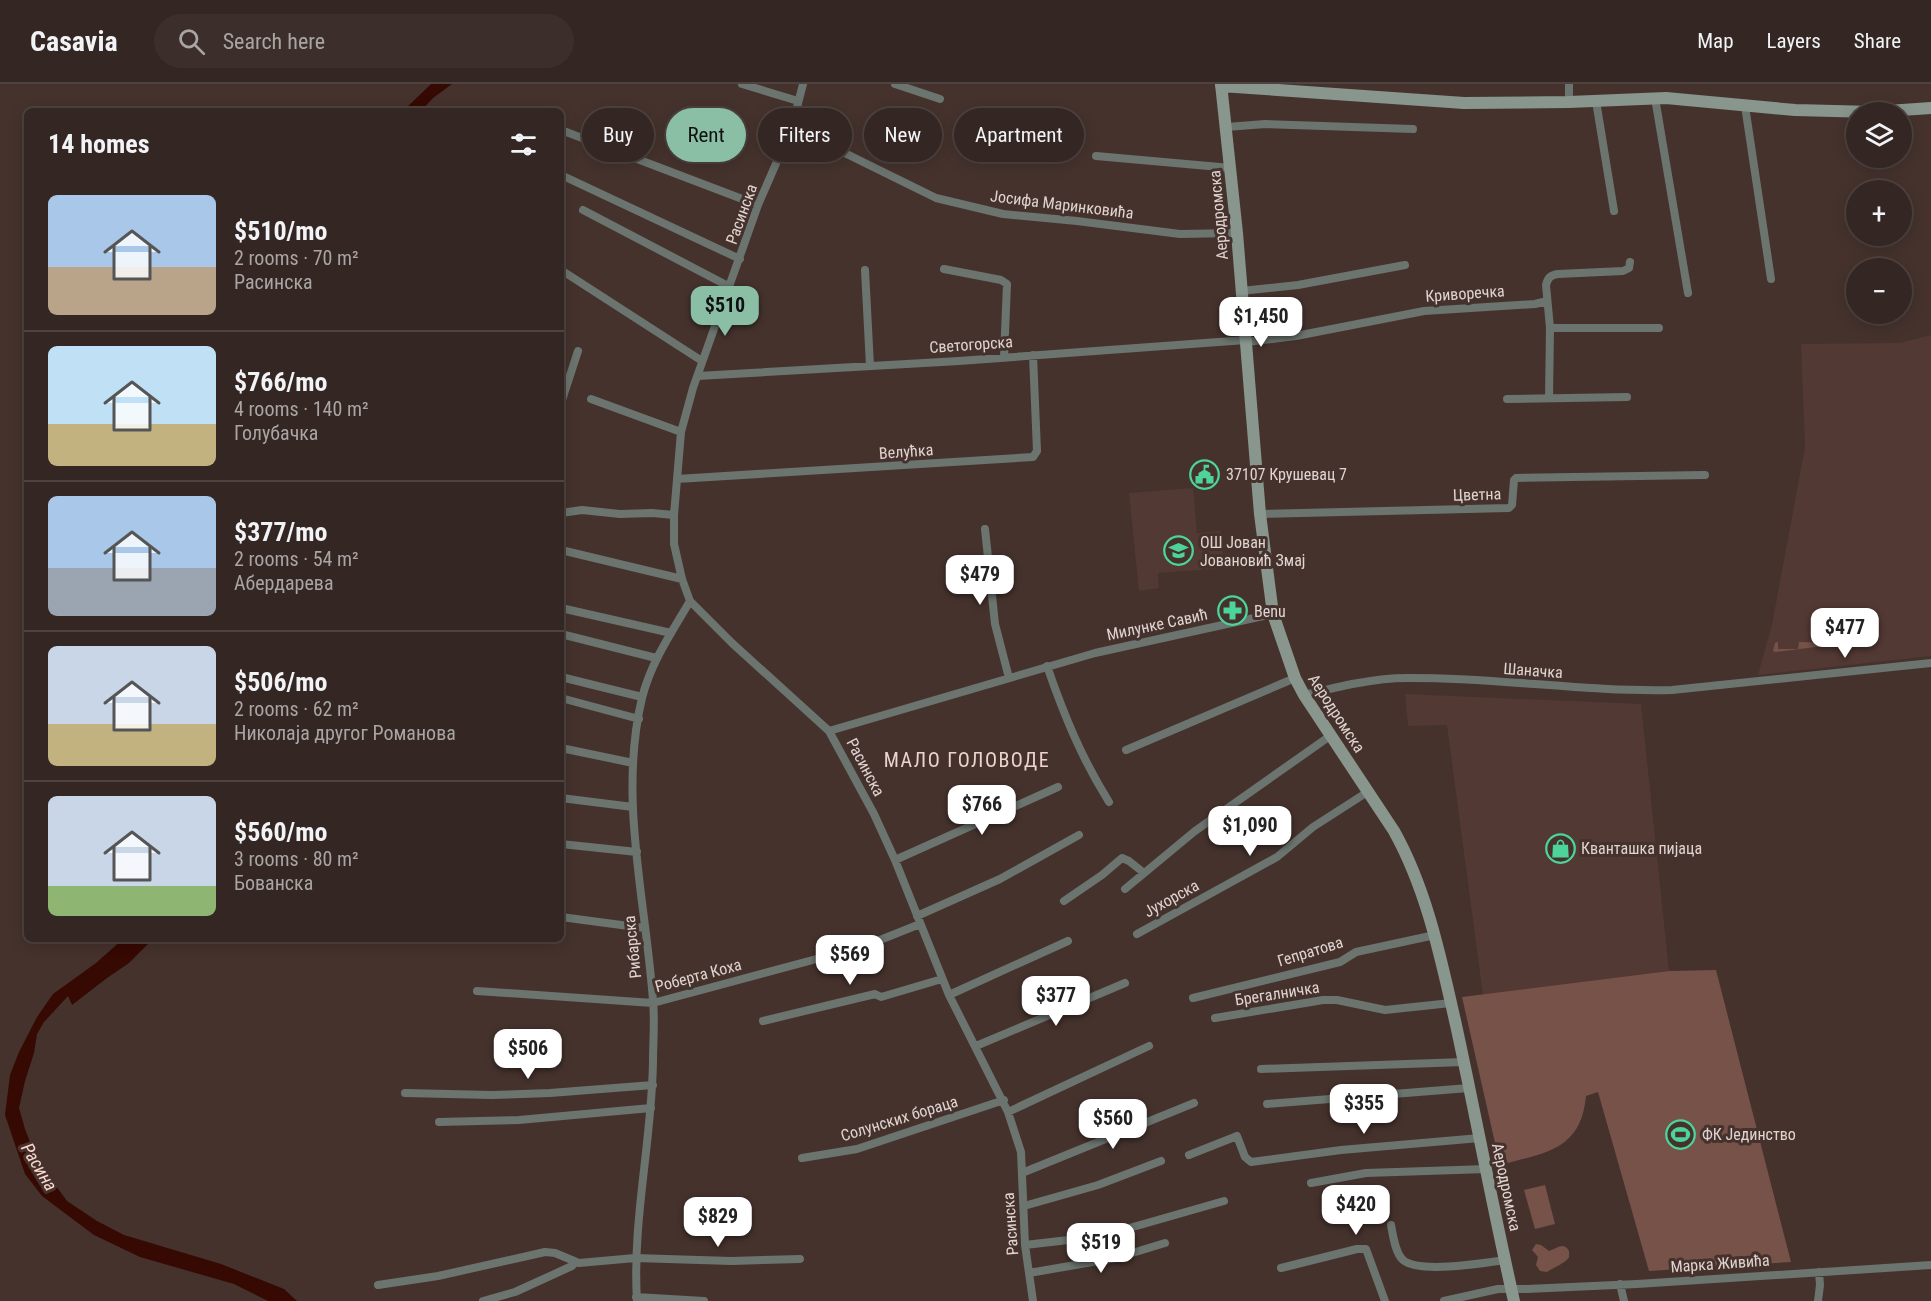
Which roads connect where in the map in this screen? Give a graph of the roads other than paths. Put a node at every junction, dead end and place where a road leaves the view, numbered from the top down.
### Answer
1 (742, 84) edge
2 (803, 84) edge
3 (895, 84) edge
4 (1569, 84) edge
5 (1221, 85) edge
6 (1655, 98) junction
7 (940, 99) dead end
8 (798, 101) junction
9 (1596, 101) junction
10 (1569, 102) junction
11 (1745, 106) junction
12 (796, 108) edge
13 (1931, 108) edge
14 (1227, 127) junction
15 (1413, 129) dead end
16 (564, 131) edge
17 (1096, 156) dead end
18 (852, 157) edge
19 (777, 162) edge
20 (1231, 168) junction
21 (564, 176) edge
22 (758, 205) junction
23 (583, 210) dead end
24 (1614, 211) dead end
25 (1237, 232) junction
26 (740, 259) junction
27 (1630, 262) dead end
28 (1405, 265) dead end
29 (944, 269) dead end
30 (865, 270) dead end
31 (564, 272) edge
32 (1771, 279) dead end
33 (730, 287) junction
34 (1241, 291) junction
35 (1688, 293) dead end
36 (1547, 301) junction
37 (1550, 328) junction
38 (1659, 328) dead end
39 (1248, 341) junction
40 (578, 351) dead end
41 (1033, 355) junction
42 (1004, 357) junction
43 (702, 361) junction
44 (870, 366) junction
45 (698, 375) junction
46 (564, 394) edge
47 (1627, 397) dead end
48 (591, 399) dead end
49 (1507, 399) dead end
50 (1549, 399) junction
51 (681, 432) junction
52 (1705, 475) dead end
53 (677, 479) junction
54 (564, 513) edge
55 (1260, 514) junction
56 (674, 515) junction
57 (985, 528) dead end
58 (564, 551) edge
59 (682, 579) junction
60 (690, 601) junction
61 (564, 609) edge
62 (1273, 614) junction
63 (671, 633) junction
64 (564, 635) edge
65 (656, 658) junction
66 (1931, 663) edge
67 (1047, 666) junction
68 (564, 678) edge
69 (1009, 678) junction
70 (1295, 678) junction
71 (1304, 695) junction
72 (642, 697) junction
73 (564, 699) edge
74 (639, 719) junction
75 (829, 731) junction
76 (1330, 736) junction
77 (564, 749) edge
78 (1126, 750) dead end
79 (633, 763) junction
80 (1059, 787) dead end
81 (1369, 791) junction
82 (564, 798) edge
83 (1109, 802) dead end
84 (633, 807) junction
85 (1079, 835) dead end
86 (564, 844) edge
87 (637, 852) junction
88 (895, 860) junction
89 (1144, 873) junction
90 (1125, 889) dead end
91 (1064, 901) dead end
92 (564, 917) edge
93 (918, 920) junction
94 (644, 928) junction
95 (1137, 934) dead end
96 (1435, 934) junction
97 (1068, 941) dead end
98 (942, 979) junction
99 (1125, 983) dead end
100 (477, 991) dead end
101 (949, 995) junction
102 (1193, 998) dead end
103 (1451, 1002) junction
104 (653, 1003) junction
105 (1215, 1018) dead end
106 (763, 1021) dead end
107 (976, 1046) junction
108 (1149, 1046) dead end
109 (1464, 1062) junction
110 (1262, 1069) dead end
111 (652, 1085) junction
112 (1469, 1088) junction
113 (405, 1093) dead end
114 (1004, 1100) junction
115 (1194, 1103) dead end
116 (1267, 1104) dead end
117 (651, 1108) junction
118 (1008, 1112) junction
119 (439, 1122) dead end
120 (1480, 1138) junction
121 (1189, 1155) dead end
122 (802, 1158) dead end
123 (1161, 1161) dead end
124 (1486, 1169) junction
125 (1022, 1173) junction
126 (1311, 1183) dead end
127 (1224, 1201) dead end
128 (1024, 1206) junction
129 (1391, 1225) dead end
130 (1165, 1243) dead end
131 (1025, 1245) junction
132 (635, 1258) junction
133 (800, 1259) dead end
134 (1505, 1260) junction
135 (576, 1262) junction
136 (1931, 1265) edge
137 (1281, 1268) dead end
138 (1819, 1272) junction
139 (1029, 1273) junction
140 (1620, 1284) junction
141 (378, 1285) dead end
142 (1513, 1295) edge
143 (637, 1299) edge
144 (483, 1301) edge
145 (704, 1301) edge
146 (1033, 1301) edge
147 (1385, 1301) edge
148 (1444, 1301) edge
149 (1624, 1301) edge
150 (1818, 1301) edge

1 - 8 street
2 - 8 street, Расинска
3 - 7 street
4 - 10 street
5 - 10 street
5 - 14 street, Аеродромска
6 - 9 street
6 - 11 street
6 - 35 street
8 - 12 street, Расинска
9 - 10 street
9 - 24 street
11 - 13 street
11 - 32 street
14 - 15 street
14 - 20 street, Аеродромска
16 - 22 street
17 - 20 street
18 - 25 street, Јосифа Маринковића
19 - 22 street, Расинска
20 - 25 street, Аеродромска
21 - 26 street
22 - 26 street, Расинска
23 - 33 street
25 - 34 street, Аеродромска
26 - 33 street, Расинска
27 - 36 street
28 - 34 street
29 - 42 street
30 - 44 street
31 - 43 street
33 - 43 street, Расинска
34 - 39 street, Аеродромска
36 - 37 street
36 - 39 street, Криворечка
37 - 38 street
37 - 50 street
39 - 41 street, Светогорска
39 - 55 street, Аеродромска
40 - 46 street
41 - 42 street, Светогорска
41 - 53 street, Велућка
42 - 44 street, Светогорска
43 - 45 street, Расинска
44 - 45 street, Светогорска
45 - 51 street, Расинска
47 - 50 street
48 - 51 street
49 - 50 street
51 - 53 street, Расинска
52 - 55 street, Цветна
53 - 56 street, Расинска
54 - 56 street
55 - 62 street, Аеродромска
56 - 59 street, Расинска
57 - 69 street
58 - 59 street
59 - 60 street, Расинска
60 - 63 street, Рибарска
60 - 75 street, Расинска
61 - 63 street
62 - 67 street, Милунке Савић
62 - 70 street, Аеродромска
63 - 65 street, Рибарска
64 - 65 street
65 - 72 street, Рибарска
66 - 71 street, Шаначка
67 - 69 street, Милунке Савић
67 - 83 street
68 - 72 street
69 - 75 street, Милунке Савић
70 - 71 street, Аеродромска
70 - 78 street
71 - 76 street, Аеродромска
72 - 74 street, Рибарска
73 - 74 street
74 - 79 street, Рибарска
75 - 88 street, Расинска
76 - 81 street, Аеродромска
76 - 89 street
77 - 79 street
79 - 84 street, Рибарска
80 - 88 street
81 - 95 street, Јухорска
81 - 96 street, Аеродромска
82 - 84 street
84 - 87 street, Рибарска
85 - 93 street, Роберта Коха
86 - 87 street
87 - 94 street, Рибарска
88 - 93 street, Расинска
89 - 90 street
89 - 91 street
92 - 94 street
93 - 98 street, Расинска
93 - 104 street, Роберта Коха
94 - 104 street, Рибарска
96 - 102 street, Гепратова
96 - 103 street, Аеродромска
97 - 101 street
98 - 101 street, Расинска
98 - 106 street
99 - 107 street
100 - 104 street, Роберта Коха
101 - 107 street, Расинска
103 - 105 street, Брегалничка
103 - 109 street, Аеродромска
104 - 111 street, Рибарска
107 - 114 street, Расинска
108 - 118 street
109 - 110 street
109 - 112 street, Аеродромска
111 - 113 street
111 - 117 street, Рибарска
112 - 116 street
112 - 120 street, Аеродромска
114 - 118 street, Расинска
114 - 122 street, Солунских бораца
115 - 125 street
117 - 119 street
117 - 132 street, Рибарска
118 - 125 street, Расинска
120 - 121 street
120 - 124 street, Аеродромска
123 - 128 street
124 - 126 street
124 - 134 street, Аеродромска
125 - 128 street, Расинска
127 - 131 street
128 - 131 street, Расинска
129 - 134 street
130 - 139 street
131 - 139 street, Расинска
132 - 133 street
132 - 135 street
132 - 143 street, Рибарска
134 - 142 street, Аеродромска
135 - 141 street
135 - 144 street
136 - 138 street, Марка Живића
137 - 147 street
138 - 140 street, Марка Живића
138 - 150 street
139 - 146 street, Расинска
140 - 142 street, Марка Живића
140 - 149 street
142 - 148 street, Марка Живића
143 - 145 street

